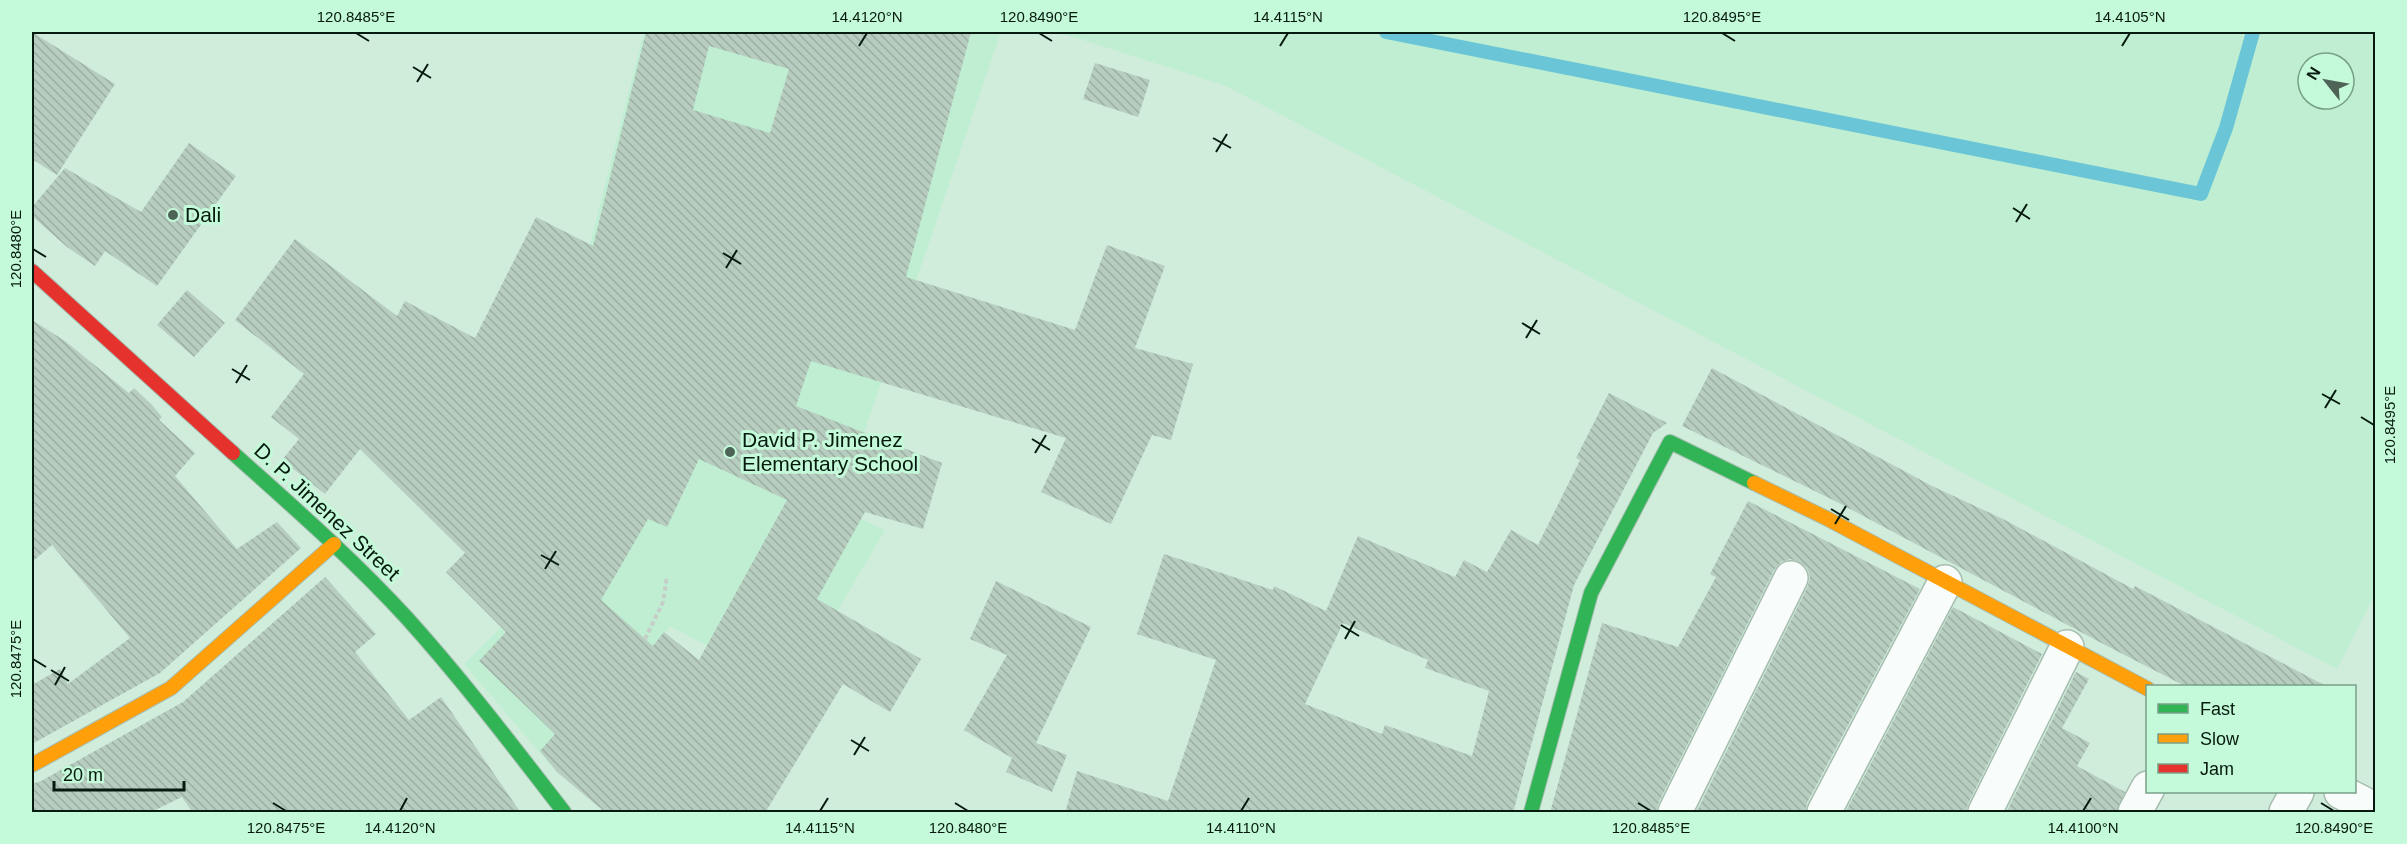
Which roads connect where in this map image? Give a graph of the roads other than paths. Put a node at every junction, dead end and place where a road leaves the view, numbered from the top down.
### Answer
1 (32, 271) edge
2 (334, 544) junction
3 (1791, 578) dead end
4 (1945, 582) junction
5 (2067, 647) junction
6 (2146, 688) edge
7 (32, 765) edge
8 (2146, 792) edge
9 (2296, 793) edge
10 (2343, 793) edge
11 (2376, 810) edge
12 (564, 813) edge
13 (1531, 813) edge
14 (1675, 813) edge
15 (1824, 813) edge
16 (1985, 813) edge
17 (2134, 813) edge
18 (2286, 813) edge

1 - 2 street, D. P. Jimenez Street
2 - 7 street
2 - 12 street, D. P. Jimenez Street
3 - 14 street
4 - 5 street
4 - 13 street
4 - 15 street
5 - 6 street
5 - 16 street
8 - 17 street
9 - 18 street
10 - 11 street

